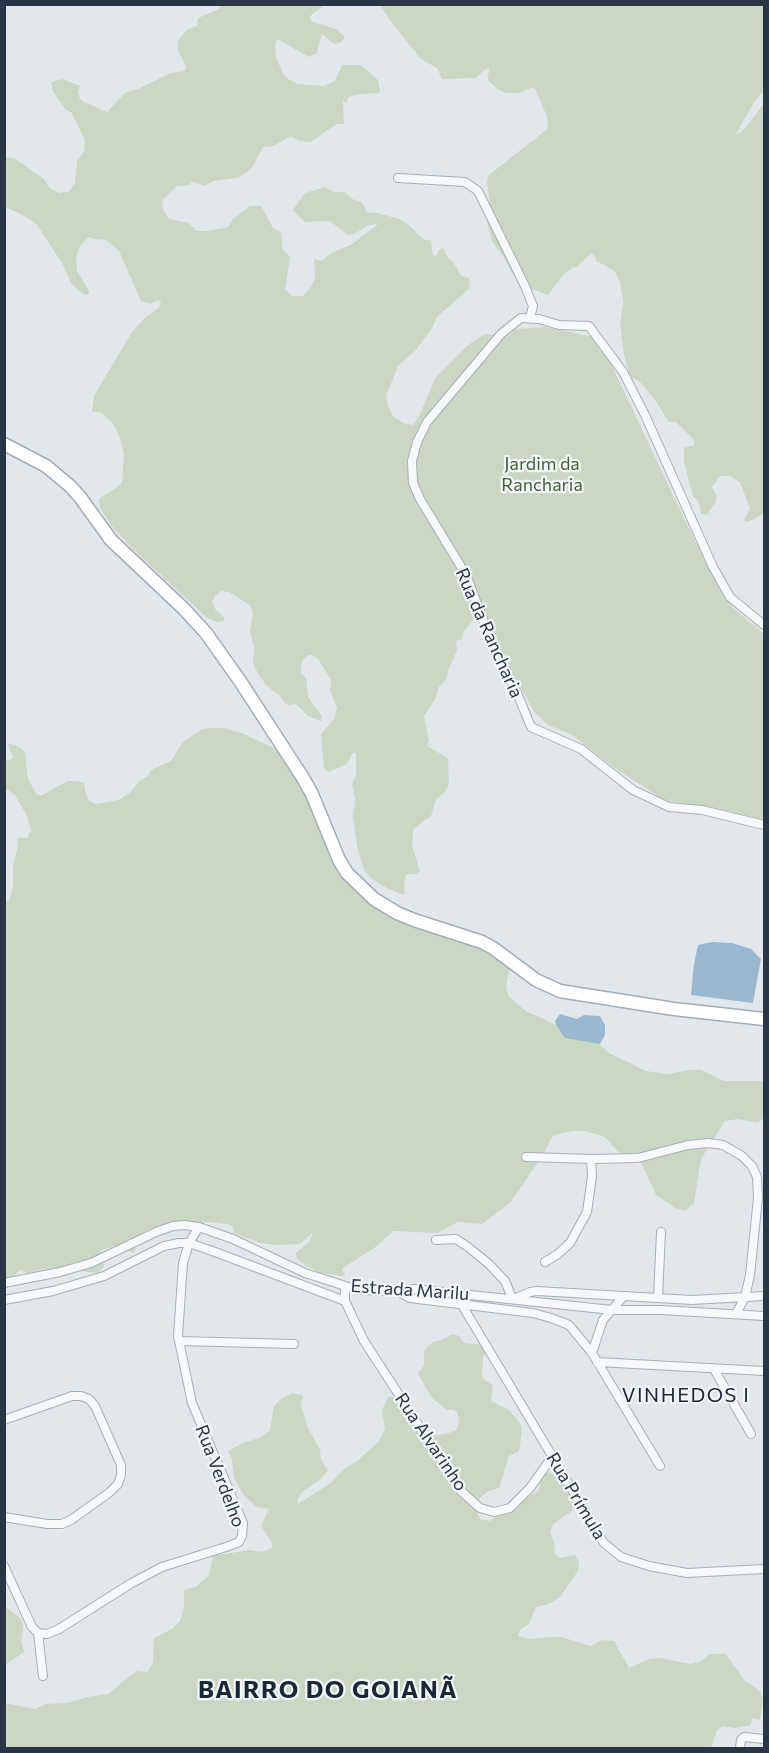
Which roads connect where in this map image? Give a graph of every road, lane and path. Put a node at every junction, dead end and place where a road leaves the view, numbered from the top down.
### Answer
1 (398, 178) dead end
2 (530, 318) junction
3 (4, 444) edge
4 (765, 625) edge
5 (765, 825) edge
6 (765, 1019) edge
7 (526, 1157) dead end
8 (591, 1159) junction
9 (199, 1227) junction
10 (661, 1232) dead end
11 (436, 1240) dead end
12 (189, 1243) junction
13 (545, 1262) dead end
14 (4, 1283) edge
15 (345, 1287) junction
16 (397, 1291) junction
17 (765, 1296) edge
18 (623, 1297) junction
19 (745, 1297) junction
20 (514, 1298) junction
21 (658, 1298) junction
22 (4, 1300) edge
23 (345, 1300) junction
24 (462, 1305) junction
25 (612, 1310) junction
26 (736, 1314) junction
27 (765, 1316) edge
28 (179, 1341) junction
29 (294, 1344) dead end
30 (592, 1353) junction
31 (597, 1362) junction
32 (714, 1369) junction
33 (765, 1371) edge
34 (4, 1420) edge
35 (751, 1434) dead end
36 (552, 1457) junction
37 (660, 1466) dead end
38 (4, 1517) edge
39 (4, 1566) edge
40 (765, 1569) edge
41 (38, 1633) junction
42 (43, 1676) dead end
43 (765, 1738) edge
44 (740, 1749) edge

1 - 2 street
2 - 4 street
2 - 5 street, Rua da Rancharia
3 - 6 main road
7 - 8 street
8 - 13 street
8 - 19 street
9 - 12 street, Rua Verdelho
9 - 14 street, Estrada Marilu
9 - 15 street, Estrada Marilu
10 - 21 street
11 - 20 street
12 - 22 street
12 - 23 street
12 - 28 street, Rua Verdelho
15 - 16 street, Estrada Marilu
15 - 23 street, Rua Alvarinho
16 - 20 street, Estrada Marilu
16 - 24 street
17 - 19 street
18 - 20 street
18 - 21 street
18 - 25 street
19 - 21 street
19 - 26 street
20 - 25 street, Estrada Marilu
23 - 36 street, Rua Alvarinho
24 - 30 street
24 - 36 street, Rua Prímula
25 - 26 street, Estrada Marilu
25 - 30 street
26 - 27 street, Estrada Marilu
28 - 29 street
28 - 41 street, Rua Verdelho
30 - 31 street
31 - 32 street
31 - 37 street
32 - 33 street
32 - 35 street
34 - 38 street
36 - 40 street, Rua Prímula
39 - 41 street
41 - 42 street
43 - 44 street

